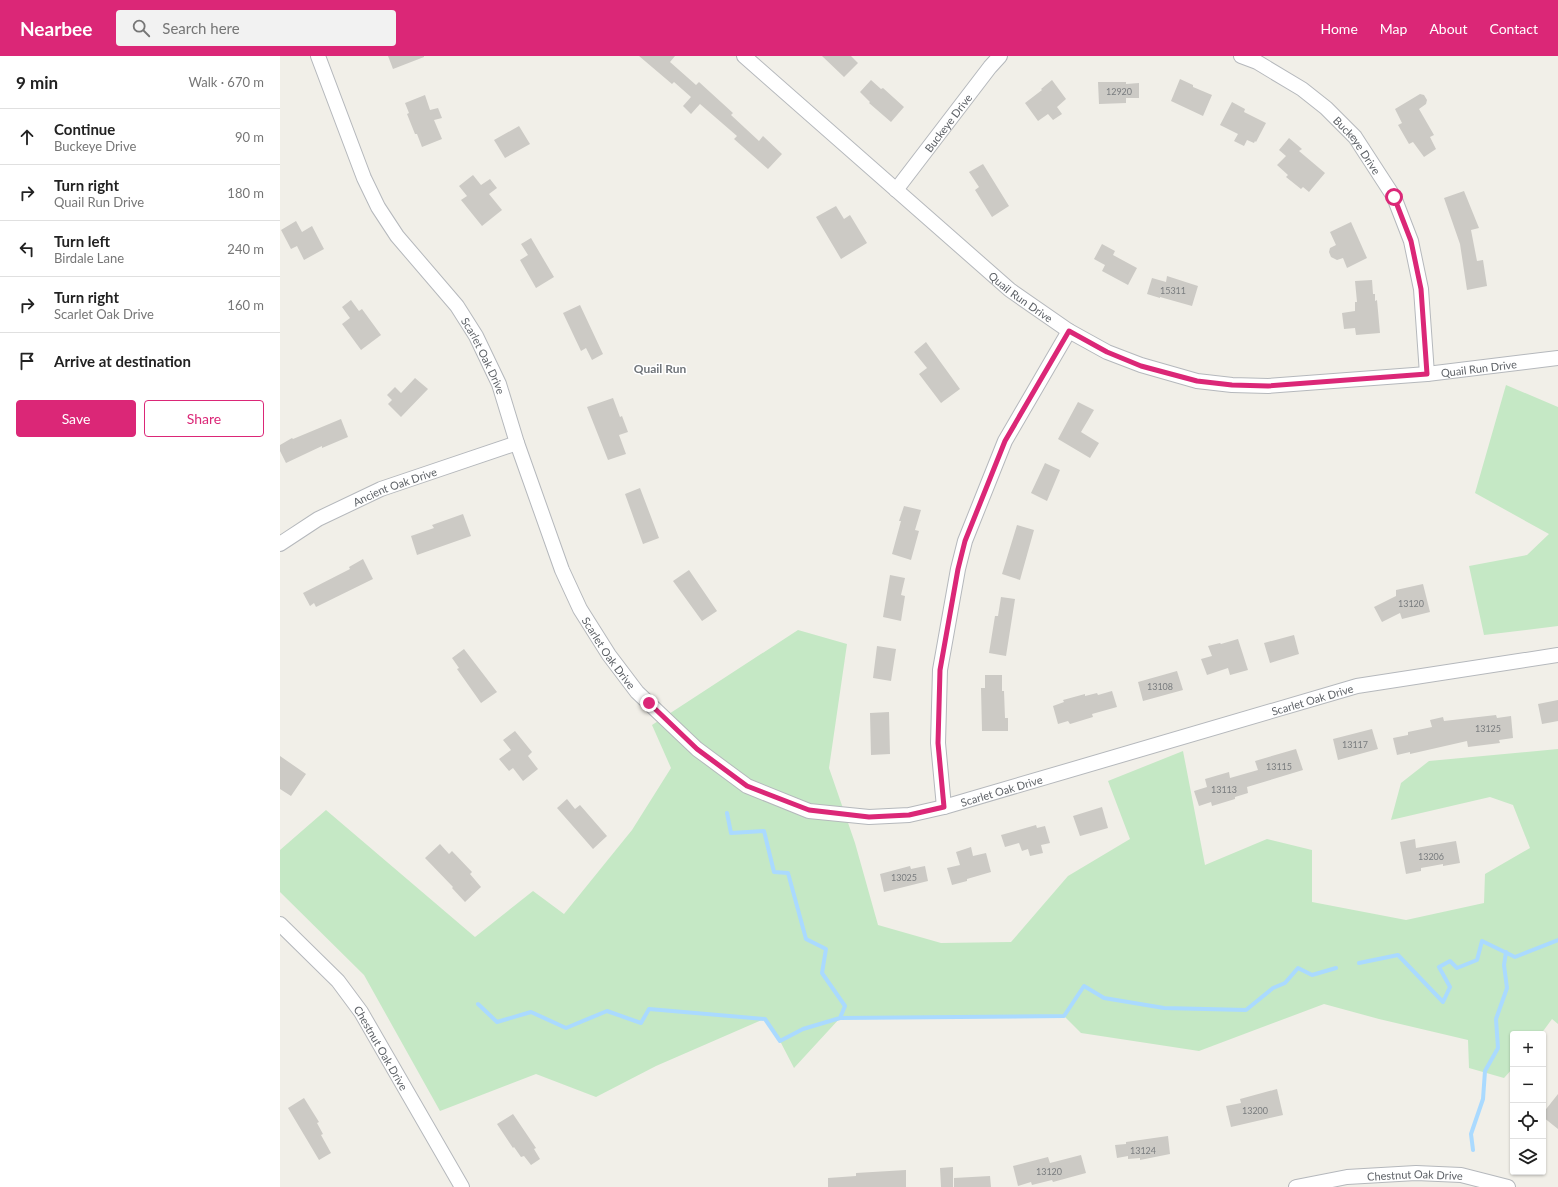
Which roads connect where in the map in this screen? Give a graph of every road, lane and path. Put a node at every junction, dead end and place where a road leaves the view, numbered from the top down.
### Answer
1 (318, 56) edge
2 (744, 56) edge
3 (1000, 56) edge
4 (1241, 56) edge
5 (896, 190) junction
6 (1069, 331) junction
7 (1558, 358) edge
8 (1427, 374) junction
9 (517, 442) junction
10 (280, 544) edge
11 (1558, 655) edge
12 (944, 807) junction
13 (280, 924) edge
14 (462, 1187) edge
15 (1296, 1187) edge
16 (1508, 1187) edge

1 - 9 street, Scarlet Oak Drive
2 - 5 street, Quail Run Drive
3 - 5 street, Buckeye Drive
4 - 8 street, Buckeye Drive
5 - 6 street, Quail Run Drive
6 - 8 street, Quail Run Drive
6 - 12 street
7 - 8 street, Quail Run Drive
9 - 10 street, Ancient Oak Drive
9 - 12 street, Scarlet Oak Drive
11 - 12 street, Scarlet Oak Drive
13 - 14 street, Chestnut Oak Drive
15 - 16 street, Chestnut Oak Drive

